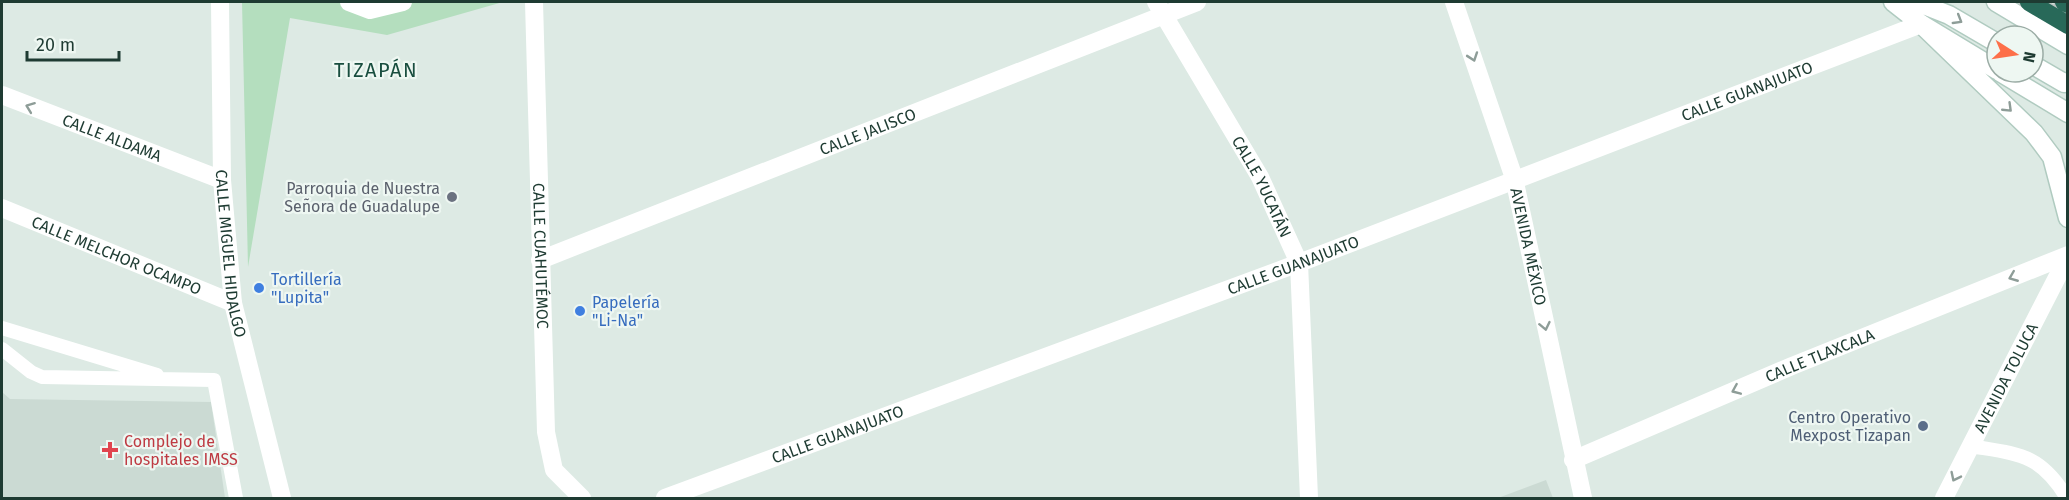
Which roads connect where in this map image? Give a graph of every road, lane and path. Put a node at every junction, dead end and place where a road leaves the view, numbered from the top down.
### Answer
1 (220, 2) edge
2 (349, 2) edge
3 (404, 2) edge
4 (534, 2) edge
5 (1197, 2) edge
6 (1454, 2) edge
7 (1893, 2) edge
8 (1916, 2) edge
9 (1996, 2) edge
10 (2029, 2) edge
11 (1160, 8) edge
12 (1921, 24) junction
13 (2067, 25) edge
14 (1985, 36) edge
15 (2067, 45) edge
16 (1985, 63) edge
17 (2045, 72) edge
18 (2067, 82) edge
19 (2020, 84) edge
20 (2, 95) edge
21 (2067, 113) edge
22 (1514, 178) junction
23 (222, 180) junction
24 (2, 208) edge
25 (2067, 218) edge
26 (2067, 255) edge
27 (540, 260) junction
28 (1299, 263) junction
29 (233, 303) junction
30 (2, 328) edge
31 (2, 349) edge
32 (174, 380) junction
33 (1970, 446) junction
34 (1573, 460) junction
35 (236, 498) edge
36 (282, 498) edge
37 (582, 498) edge
38 (665, 498) edge
39 (1310, 498) edge
40 (1583, 498) edge
41 (1944, 498) edge
42 (2067, 498) edge

1 - 23 street, CALLE MIGUEL HIDALGO
2 - 3 street
4 - 27 street, CALLE CUAHUTÉMOC
5 - 11 street, CALLE JALISCO
6 -> 22 street, AVENIDA MÉXICO
7 - 12 street
8 -> 14 street
9 - 15 street
10 - 13 highway
11 - 27 street, CALLE JALISCO
11 - 28 street, CALLE YUCATÁN
12 - 16 street
12 - 22 street, CALLE GUANAJUATO
12 -> 25 street
17 - 18 street
19 - 21 street
23 -> 20 street, CALLE ALDAMA
22 - 28 street, CALLE GUANAJUATO
22 -> 34 street, AVENIDA MÉXICO
23 - 29 street, CALLE MIGUEL HIDALGO
24 - 29 street, CALLE MELCHOR OCAMPO
26 - 33 street, AVENIDA TOLUCA
26 -> 34 street, CALLE TLAXCALA
27 - 37 street, CALLE CUAHUTÉMOC
28 - 38 street, CALLE GUANAJUATO
28 - 39 street, CALLE YUCATÁN
29 - 36 street, CALLE MIGUEL HIDALGO
30 - 32 lane
31 - 32 lane
32 - 35 lane
33 -> 41 street, AVENIDA TOLUCA
33 - 42 lane
34 - 40 street, AVENIDA MÉXICO

